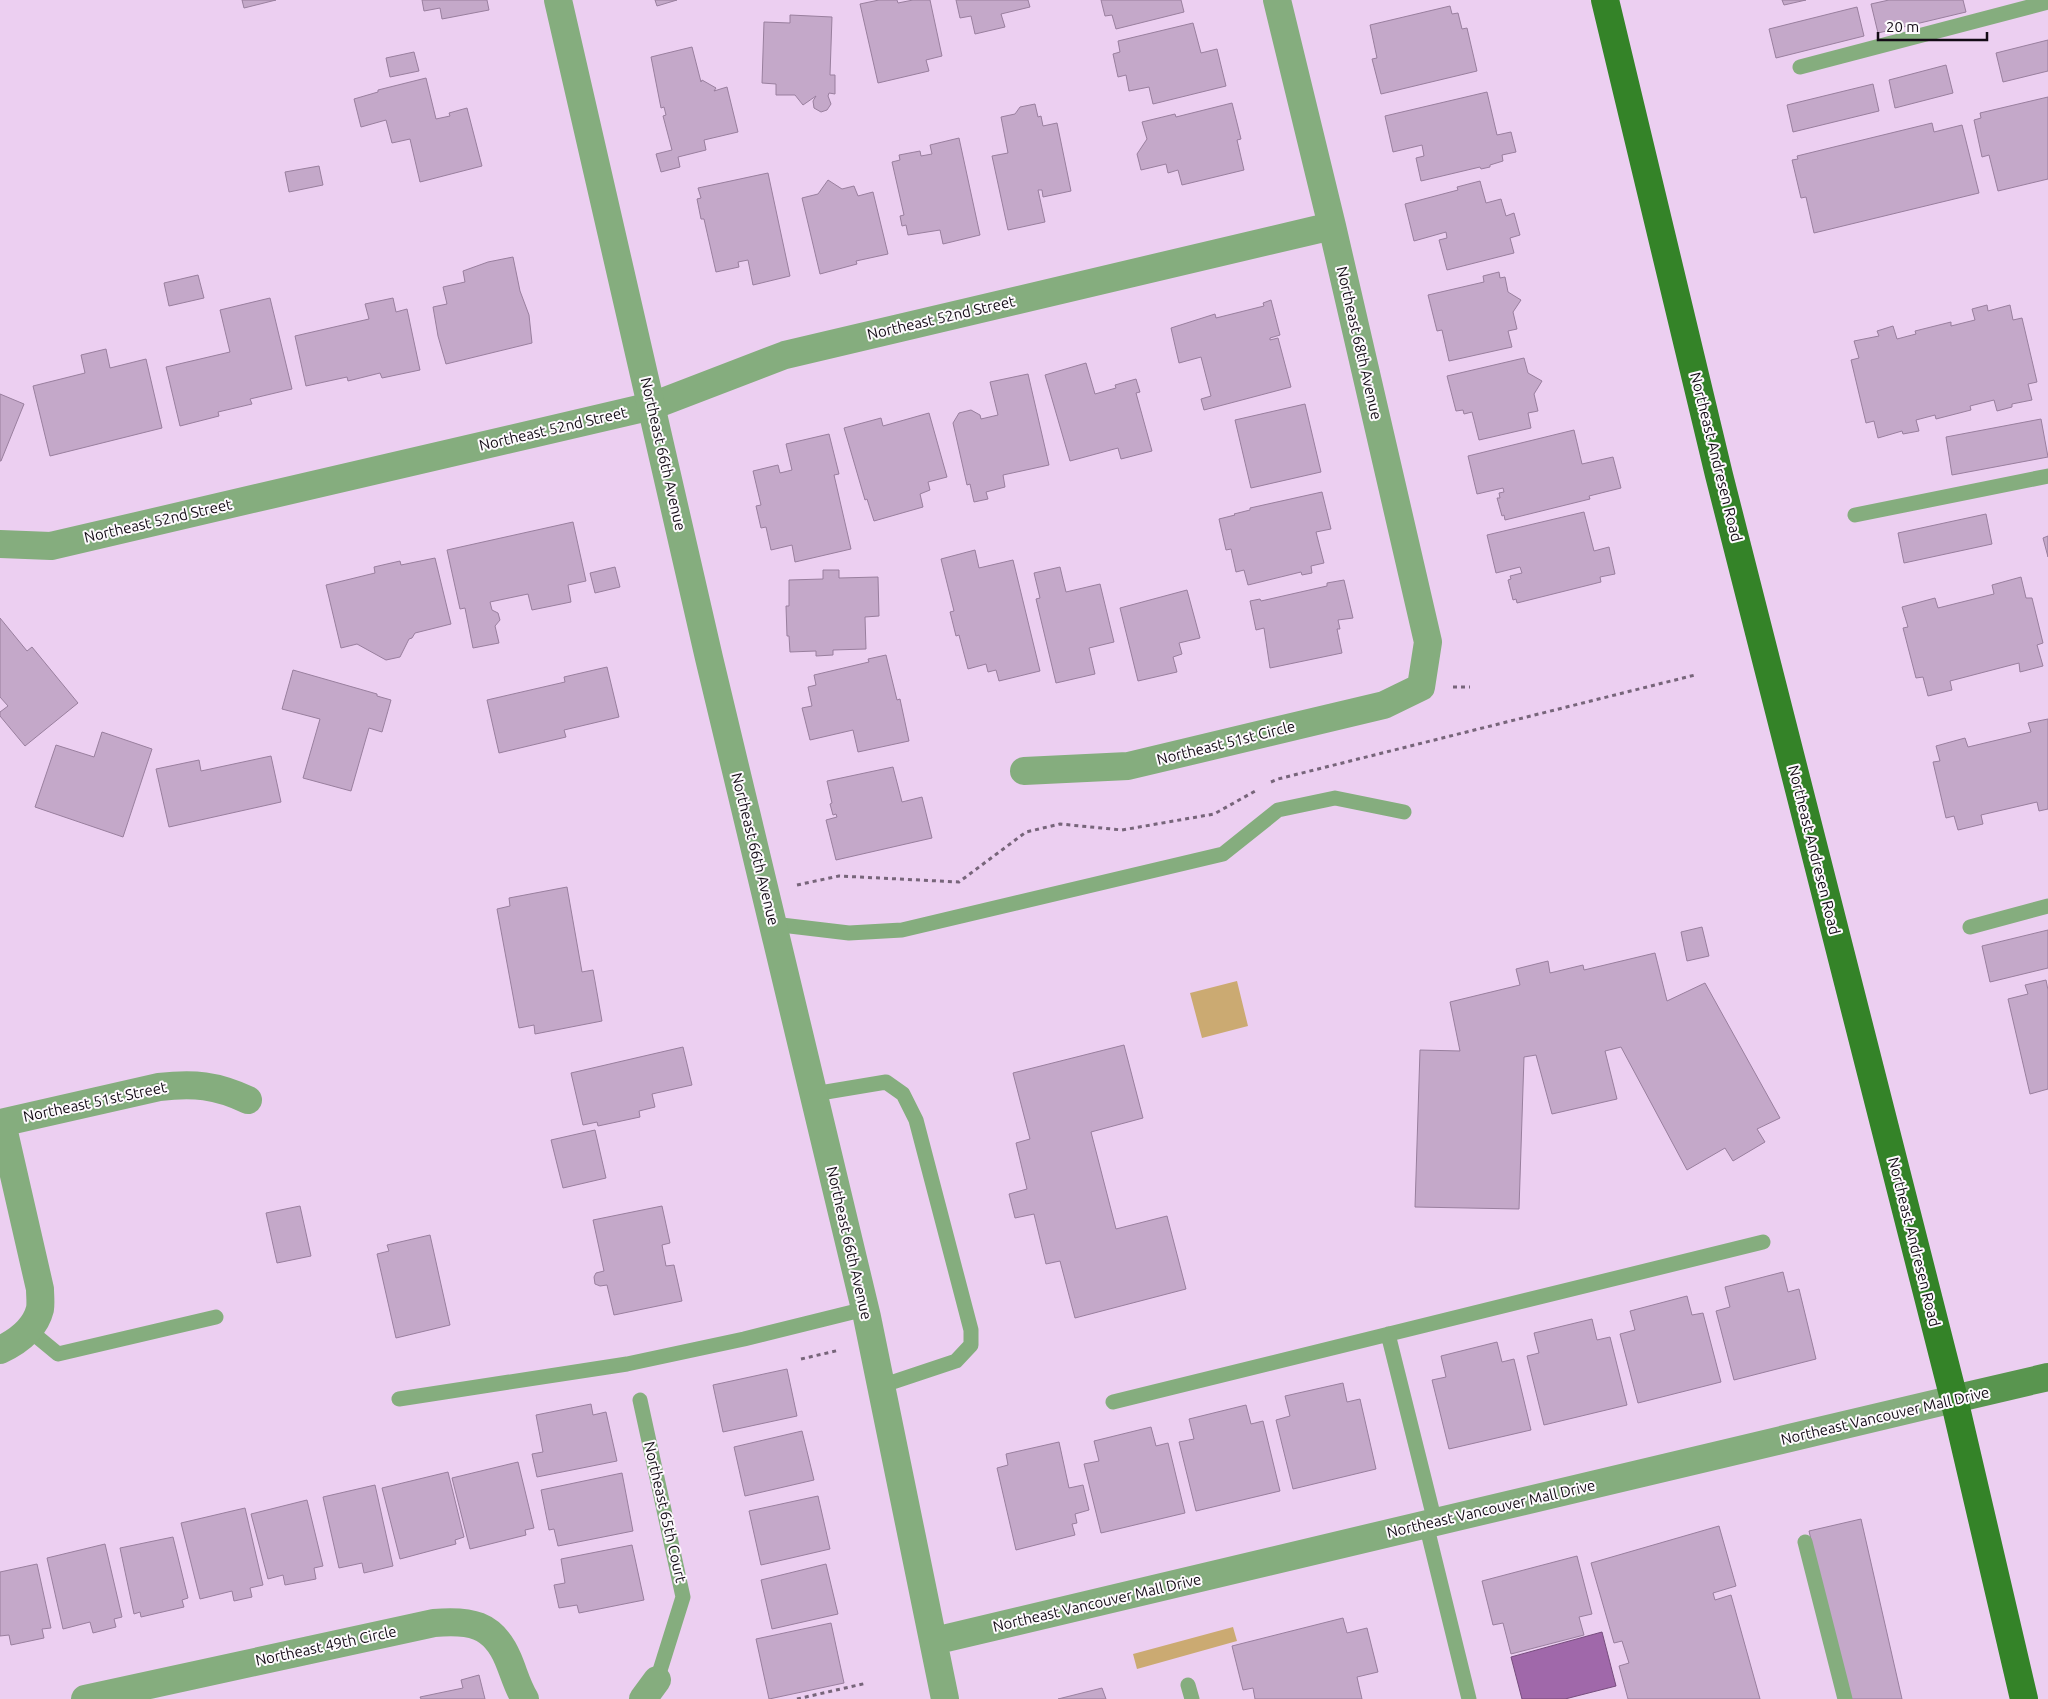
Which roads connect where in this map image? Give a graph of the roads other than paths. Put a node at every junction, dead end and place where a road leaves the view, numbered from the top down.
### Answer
1 (558, 0) edge
2 (1277, 0) edge
3 (1606, 0) edge
4 (2048, 2) edge
5 (2015, 5) edge
6 (1800, 66) dead end
7 (1332, 226) junction
8 (652, 406) junction
9 (2048, 476) edge
10 (1855, 515) dead end
11 (0, 544) edge
12 (1421, 687) joint
13 (1024, 772) dead end
14 (1404, 812) dead end
15 (2048, 906) edge
16 (773, 924) junction
17 (1970, 927) dead end
18 (814, 1094) junction
19 (248, 1100) dead end
20 (1, 1123) edge
21 (1763, 1242) dead end
22 (865, 1309) junction
23 (216, 1318) dead end
24 (29, 1330) junction
25 (1388, 1334) junction
26 (0, 1350) edge
27 (2048, 1377) edge
28 (881, 1386) junction
29 (399, 1399) dead end
30 (1954, 1399) junction
31 (640, 1400) dead end
32 (1113, 1402) dead end
33 (1430, 1523) junction
34 (1805, 1542) dead end
35 (934, 1641) junction
36 (650, 1690) edge
37 (85, 1699) edge
38 (525, 1699) edge
39 (946, 1699) edge
40 (1468, 1699) edge
41 (1845, 1699) edge
42 (2024, 1699) edge

1 - 8 street, Northeast 66th Avenue
2 - 7 street, Northeast 68th Avenue
3 - 30 main road, Northeast Andresen Road
4 - 5 lane
5 - 6 lane
7 - 8 street, Northeast 52nd Street
7 - 12 street, Northeast 68th Avenue
8 - 11 street, Northeast 52nd Street
8 - 16 street, Northeast 66th Avenue
9 - 10 lane
12 - 13 street, Northeast 51st Circle
14 - 16 lane
15 - 17 lane
16 - 18 street, Northeast 66th Avenue
18 - 22 street, Northeast 66th Avenue
18 - 28 lane
19 - 20 street, Northeast 51st Street
20 - 24 street
21 - 25 lane
22 - 28 street, Northeast 66th Avenue
22 - 29 lane
23 - 24 lane
24 - 26 street
25 - 32 lane
25 - 33 lane
27 - 30 main road, Northeast Vancouver Mall Drive
28 - 35 street, Northeast 66th Avenue
30 - 33 street, Northeast Vancouver Mall Drive
30 - 42 main road, Northeast Andresen Road
31 - 36 lane, Northeast 65th Court
33 - 35 street, Northeast Vancouver Mall Drive
33 - 40 lane
34 - 41 lane
35 - 39 street, Northeast 66th Avenue
37 - 38 street, Northeast 49th Circle

